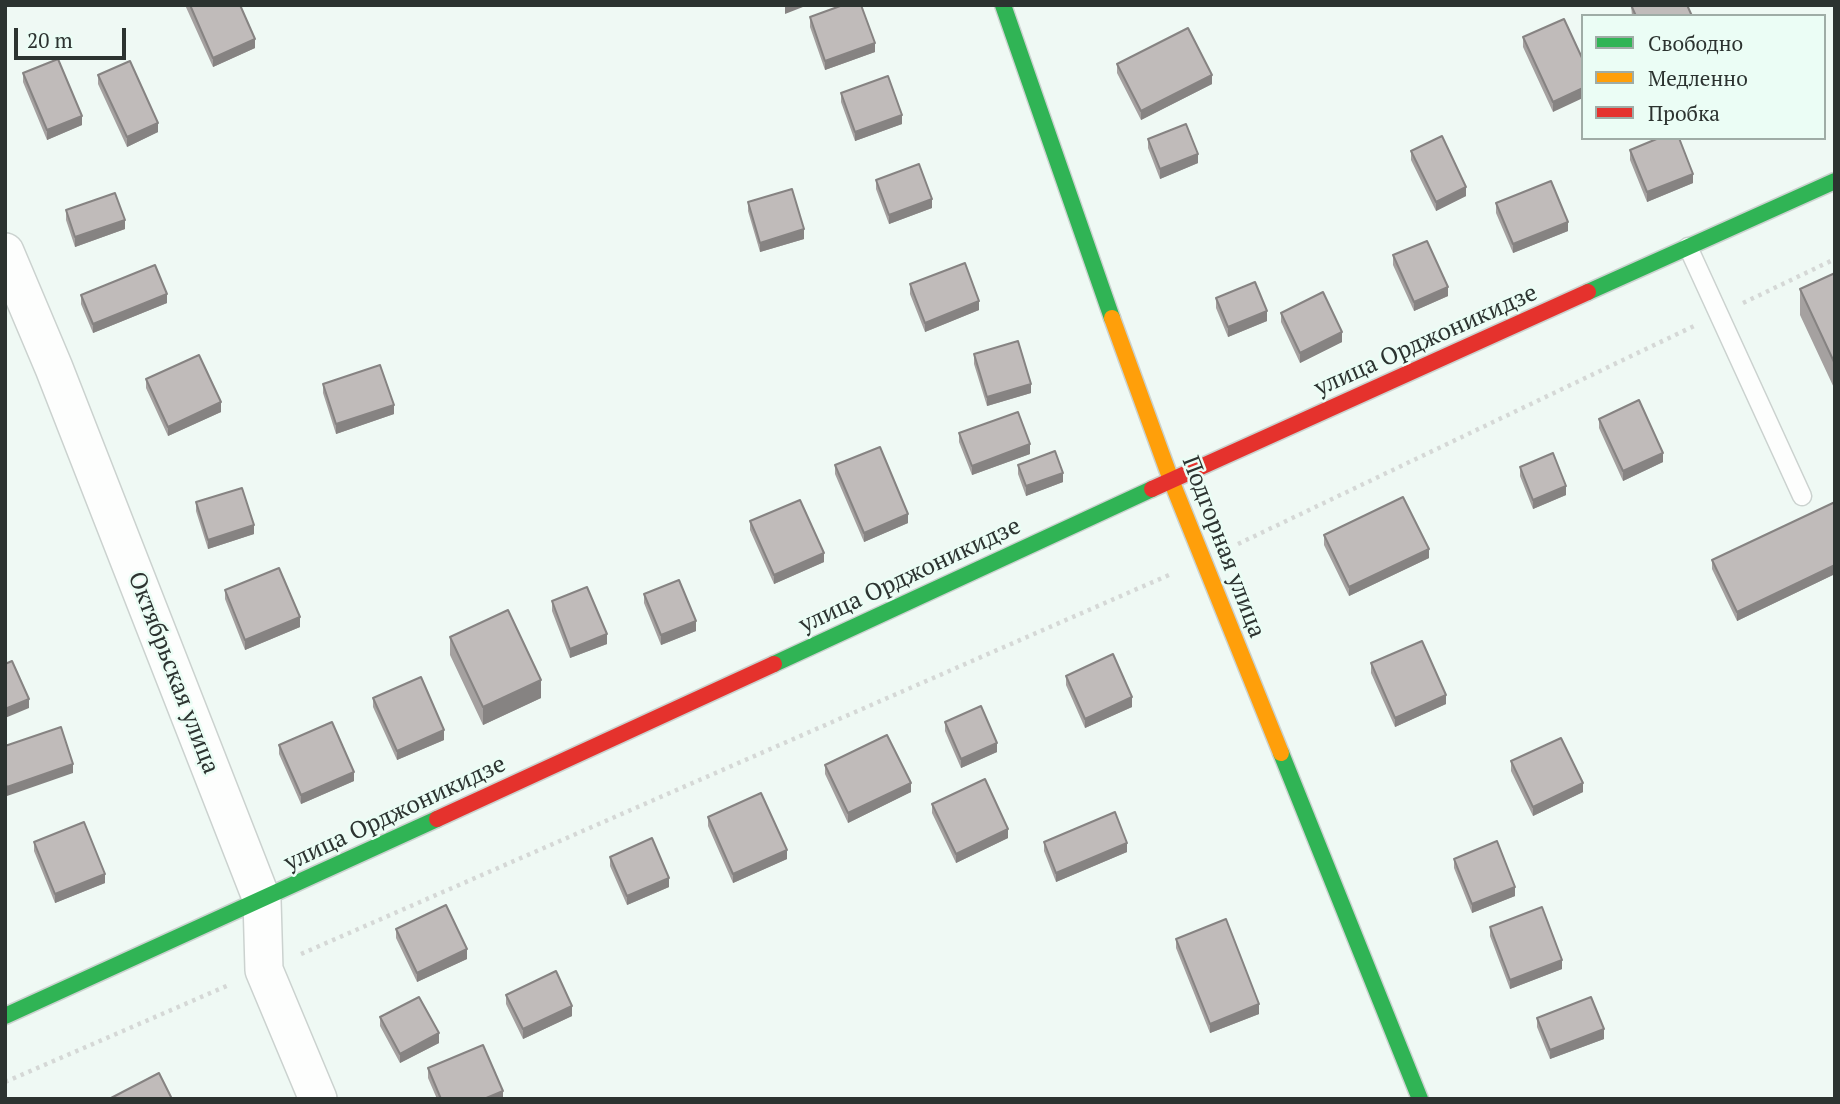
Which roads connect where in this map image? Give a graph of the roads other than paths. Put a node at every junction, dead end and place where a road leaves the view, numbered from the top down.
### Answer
1 (1003, 5) edge
2 (1835, 181) edge
3 (1688, 247) junction
4 (5, 253) edge
5 (1171, 480) junction
6 (1802, 495) dead end
7 (262, 900) junction
8 (5, 1016) edge
9 (318, 1099) edge
10 (1420, 1099) edge

1 - 5 street, Подгорная улица
2 - 3 street, улица Орджоникидзе
3 - 5 street, улица Орджоникидзе
3 - 6 lane
4 - 7 street, Октябрьская улица
5 - 7 street, улица Орджоникидзе
5 - 10 street, Подгорная улица
7 - 8 street, улица Орджоникидзе
7 - 9 street, Октябрьская улица

